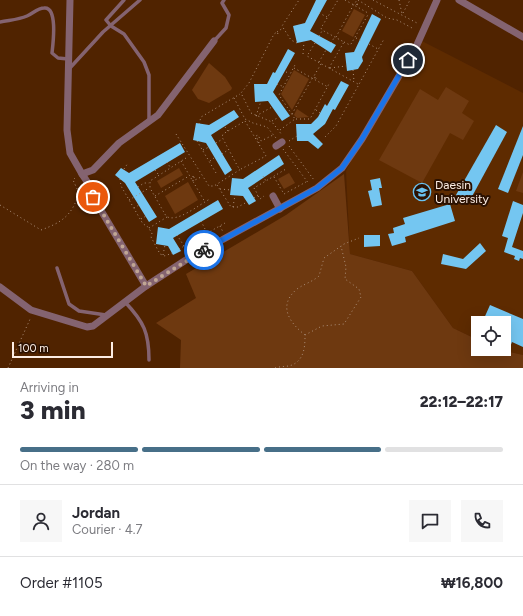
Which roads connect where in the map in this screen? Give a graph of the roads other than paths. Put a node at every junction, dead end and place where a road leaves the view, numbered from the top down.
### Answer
1 (70, 0) edge
2 (124, 0) edge
3 (140, 0) edge
4 (224, 0) edge
5 (437, 0) edge
6 (459, 0) edge
7 (0, 22) edge
8 (111, 26) junction
9 (523, 37) edge
10 (214, 40) joint
11 (68, 59) junction
12 (68, 70) junction
13 (149, 121) junction
14 (283, 139) road end
15 (276, 146) dead end
16 (82, 173) junction
17 (273, 196) dead end
18 (280, 209) junction
19 (57, 268) dead end
20 (146, 286) junction
21 (0, 287) edge
22 (125, 302) junction
23 (106, 315) junction
24 (149, 360) dead end

1 - 11 street
2 - 8 lane
3 - 8 lane
4 - 10 lane
5 - 18 street
6 - 9 street
7 - 11 lane
8 - 12 lane
8 - 13 lane
10 - 13 street
11 - 12 street
12 - 16 street
13 - 16 street
14 - 15 street
16 - 20 street
17 - 18 street
18 - 20 street
19 - 23 lane
20 - 22 street
21 - 23 street
22 - 23 street
22 - 24 lane

